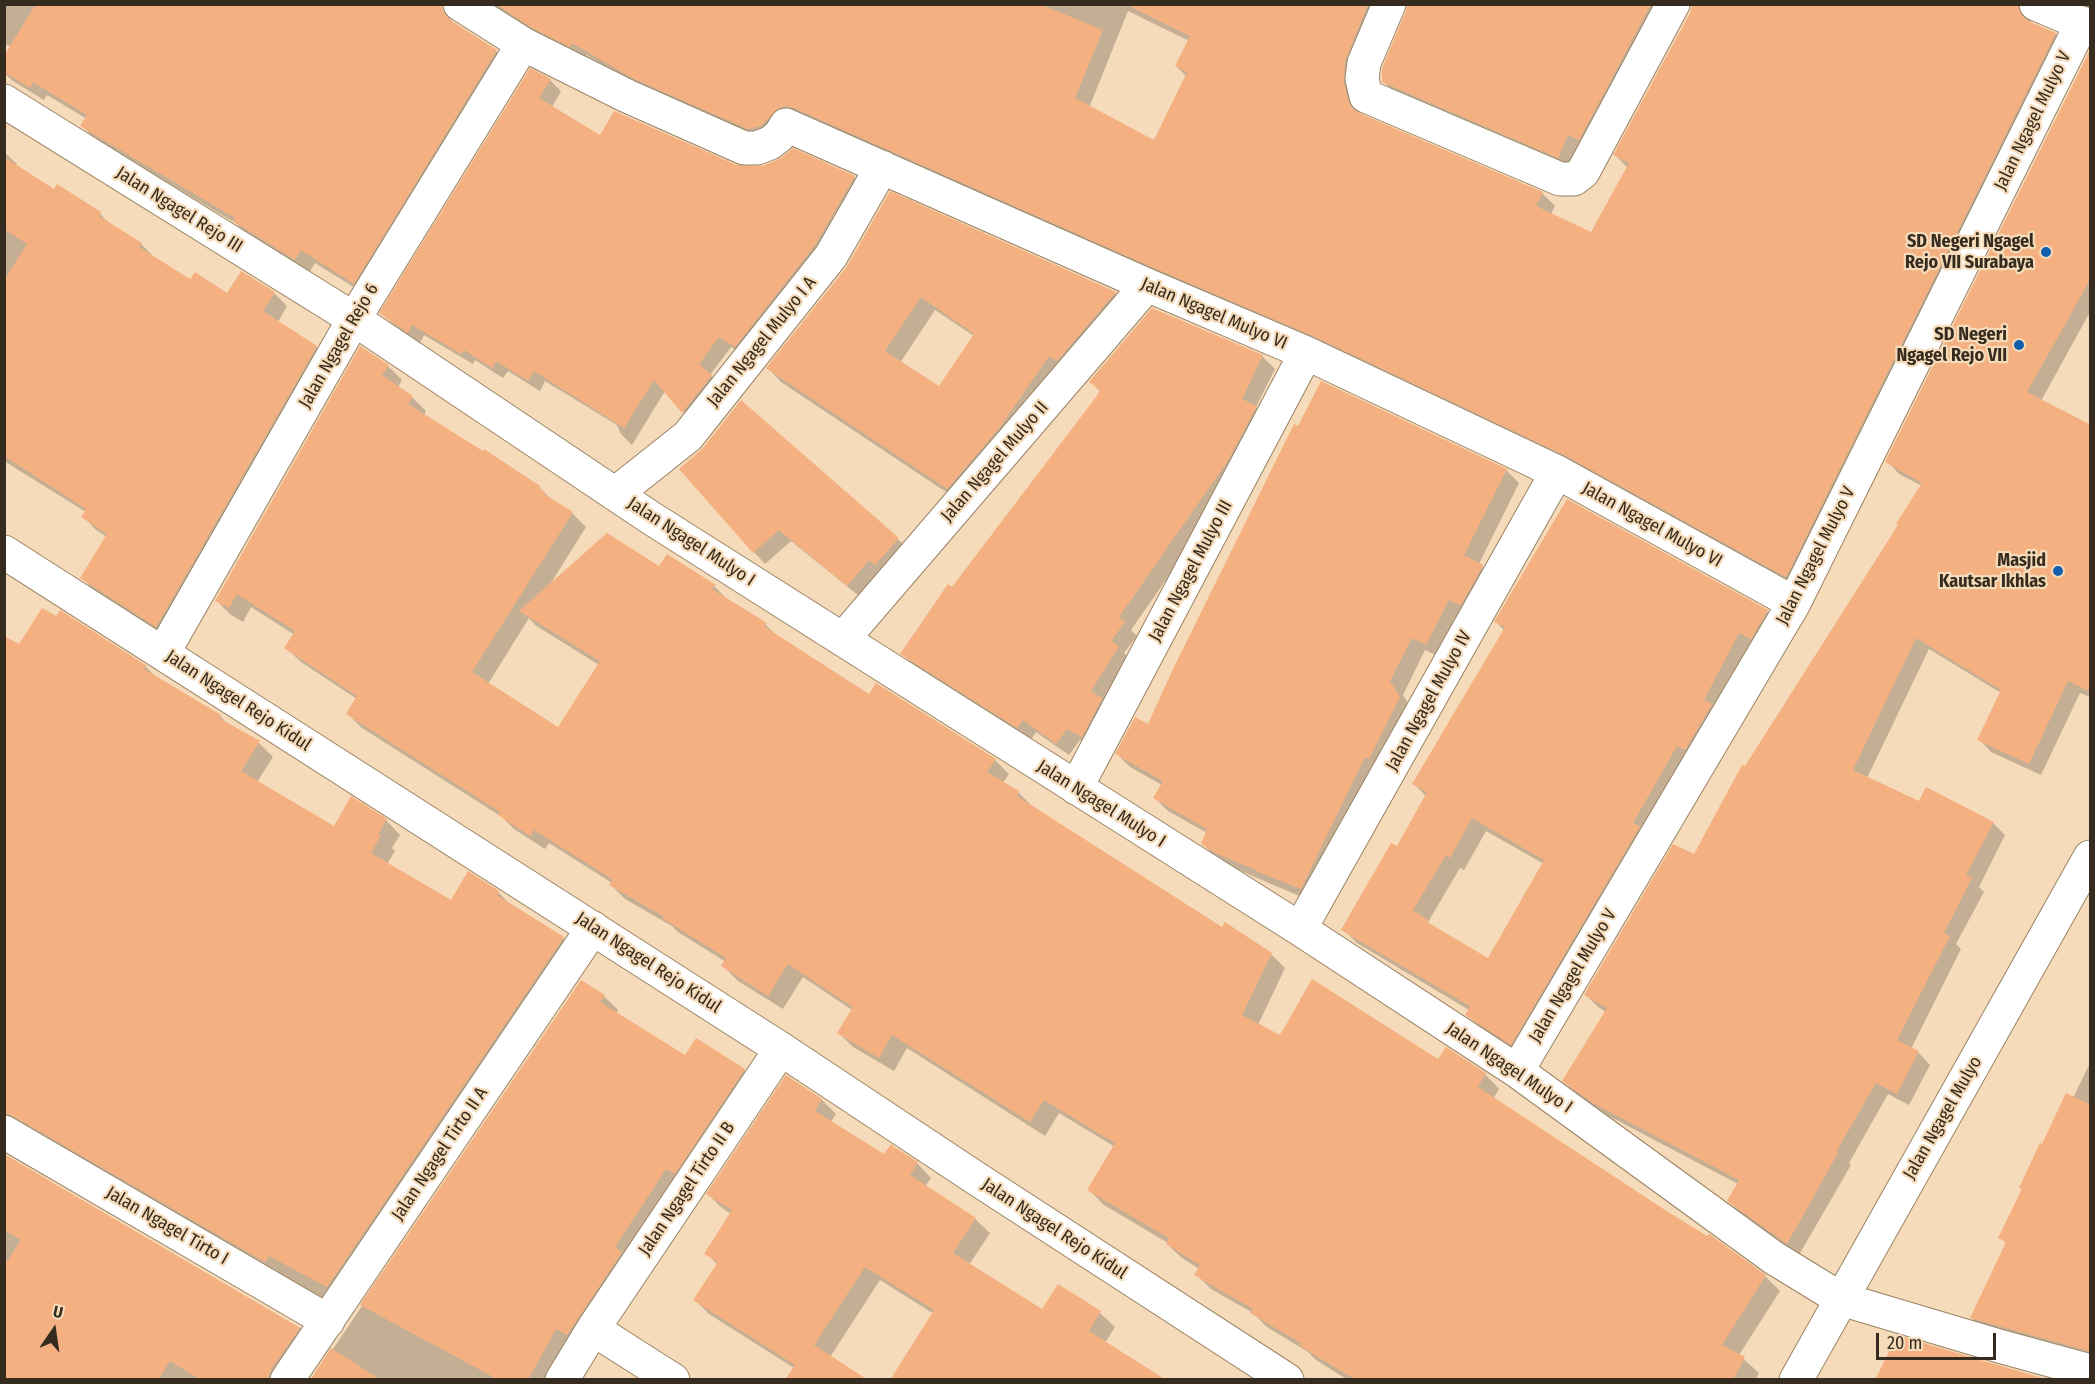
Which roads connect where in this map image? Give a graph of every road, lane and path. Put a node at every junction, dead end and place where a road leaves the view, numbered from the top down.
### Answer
1 (460, 4) edge
2 (1389, 4) edge
3 (1673, 4) edge
4 (2036, 4) edge
5 (2086, 25) edge
6 (523, 44) junction
7 (4, 101) edge
8 (882, 166) junction
9 (1147, 285) junction
10 (354, 319) junction
11 (1306, 353) junction
12 (1557, 472) junction
13 (615, 494) junction
14 (4, 552) edge
15 (1794, 603) junction
16 (843, 639) junction
17 (163, 653) junction
18 (1076, 788) junction
19 (2091, 858) edge
20 (593, 928) junction
21 (1300, 929) junction
22 (781, 1049) junction
23 (1517, 1071) junction
24 (4, 1132) edge
25 (1841, 1299) junction
26 (328, 1321) junction
27 (593, 1329) junction
28 (2091, 1371) edge
29 (287, 1380) edge
30 (562, 1380) edge
31 (673, 1380) edge
32 (1287, 1380) edge
33 (1796, 1380) edge

1 - 6 street
2 - 3 street
4 - 5 street
5 - 15 street, Jalan Ngagel Mulyo V
6 - 8 street, Jalan Ngagel Mulyo VI
6 - 10 street, Jalan Ngagel Rejo 6
7 - 10 street, Jalan Ngagel Rejo III
8 - 9 street, Jalan Ngagel Mulyo VI
8 - 13 street, Jalan Ngagel Mulyo I A
9 - 11 street, Jalan Ngagel Mulyo VI
9 - 16 street, Jalan Ngagel Mulyo II
10 - 13 street, Jalan Ngagel Mulyo I
10 - 17 street, Jalan Ngagel Rejo 6
11 - 12 street, Jalan Ngagel Mulyo VI
11 - 18 street, Jalan Ngagel Mulyo III
12 - 15 street, Jalan Ngagel Mulyo VI
12 - 21 street, Jalan Ngagel Mulyo IV
13 - 16 street, Jalan Ngagel Mulyo I
14 - 17 street, Jalan Ngagel Rejo Kidul
15 - 23 street, Jalan Ngagel Mulyo V
16 - 18 street, Jalan Ngagel Mulyo I
17 - 20 street, Jalan Ngagel Rejo Kidul
18 - 21 street, Jalan Ngagel Mulyo I
19 - 25 street, Jalan Ngagel Mulyo
20 - 22 street, Jalan Ngagel Rejo Kidul
20 - 26 street, Jalan Ngagel Tirto II A
21 - 23 street, Jalan Ngagel Mulyo I
22 - 27 street, Jalan Ngagel Tirto II B
22 - 32 street, Jalan Ngagel Rejo Kidul
23 - 25 street, Jalan Ngagel Mulyo I
24 - 26 street, Jalan Ngagel Tirto I
25 - 28 street, Jalan Ngagel Mulyo I
25 - 33 street, Jalan Ngagel Mulyo
26 - 29 street, Jalan Ngagel Tirto II A
27 - 30 street, Jalan Ngagel Tirto II B
27 - 31 street

